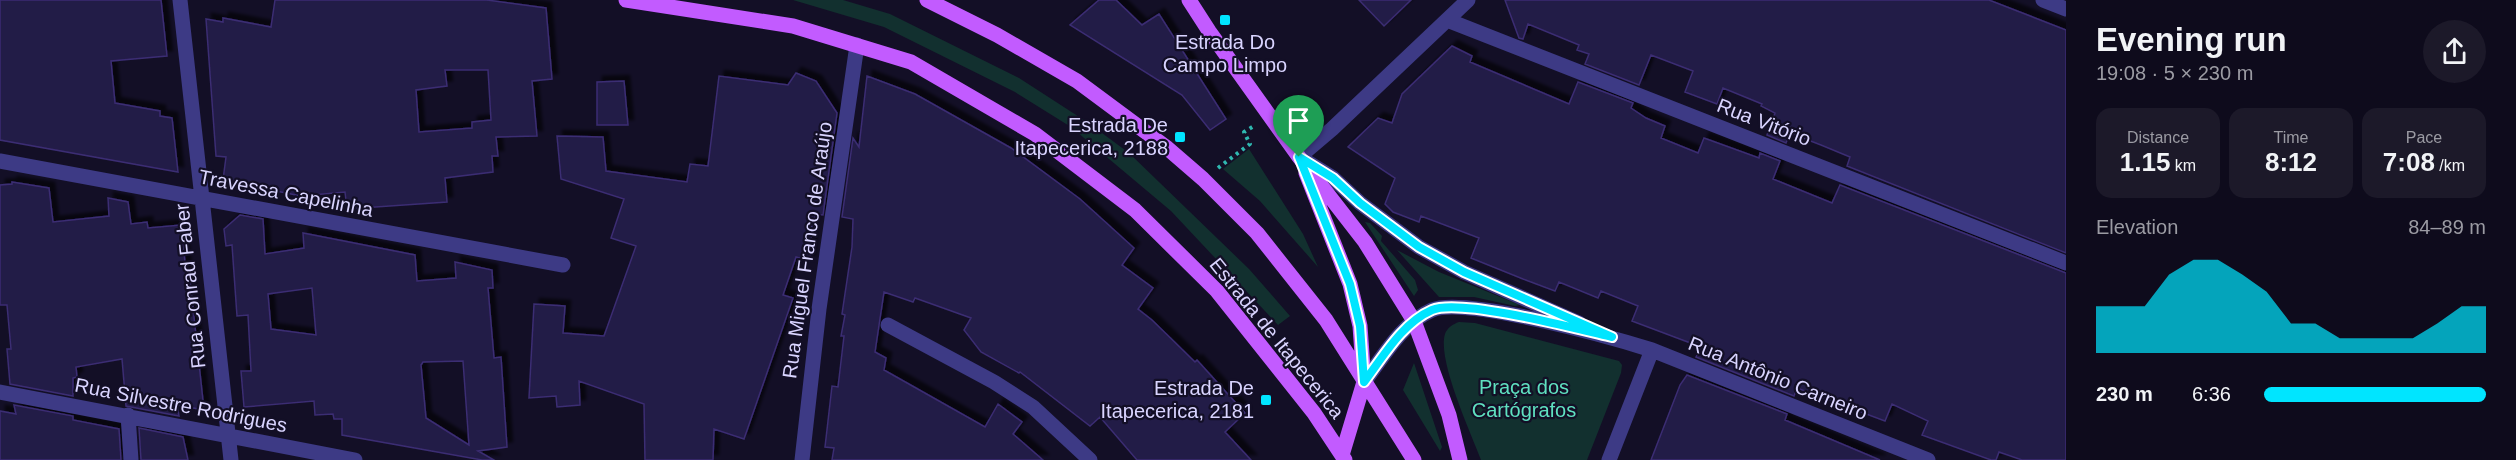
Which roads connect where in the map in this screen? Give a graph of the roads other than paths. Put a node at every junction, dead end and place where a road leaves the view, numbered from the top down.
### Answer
1 (180, 0) edge
2 (626, 0) edge
3 (927, 0) edge
4 (1189, 0) edge
5 (1468, 0) edge
6 (2043, 0) edge
7 (2066, 9) edge
8 (1447, 21) junction
9 (857, 45) junction
10 (1299, 157) junction
11 (0, 161) edge
12 (201, 198) junction
13 (2066, 263) edge
14 (564, 265) dead end
15 (1414, 321) junction
16 (888, 325) dead end
17 (1612, 337) junction
18 (1652, 350) junction
19 (1364, 382) junction
20 (0, 392) edge
21 (128, 415) junction
22 (228, 434) junction
23 (1344, 457) edge
24 (131, 460) edge
25 (231, 460) edge
26 (355, 460) edge
27 (802, 460) edge
28 (1090, 460) edge
29 (1414, 460) edge
30 (1460, 460) edge
31 (1609, 460) edge
32 (1928, 460) edge

1 - 12 street, Rua Conrad Faber
2 - 9 main road, Estrada de Itapecerica
3 - 19 main road, Estrada de Itapecerica
4 - 10 main road
5 - 8 street
6 - 7 street
8 - 10 street
8 - 13 street, Rua Vitório
9 - 23 main road, Estrada de Itapecerica
9 - 27 street, Rua Miguel Franco de Araújo
10 - 15 main road
10 - 17 street, Rua Antônio Carneiro
10 - 19 main road
11 - 12 street, Travessa Capelinha
12 - 14 street, Travessa Capelinha
12 - 22 street, Rua Conrad Faber
15 - 17 street, Rua Antônio Carneiro
15 - 19 street, Rua Antônio Carneiro
15 - 30 main road
16 - 28 street
17 - 18 street, Rua Antônio Carneiro
18 - 31 street
18 - 32 street, Rua Antônio Carneiro
19 - 23 main road
19 - 29 main road, Estrada de Itapecerica
20 - 21 street, Rua Silvestre Rodrigues
21 - 22 street, Rua Silvestre Rodrigues
21 - 24 street
22 - 25 street, Rua Conrad Faber
22 - 26 street, Rua Silvestre Rodrigues

